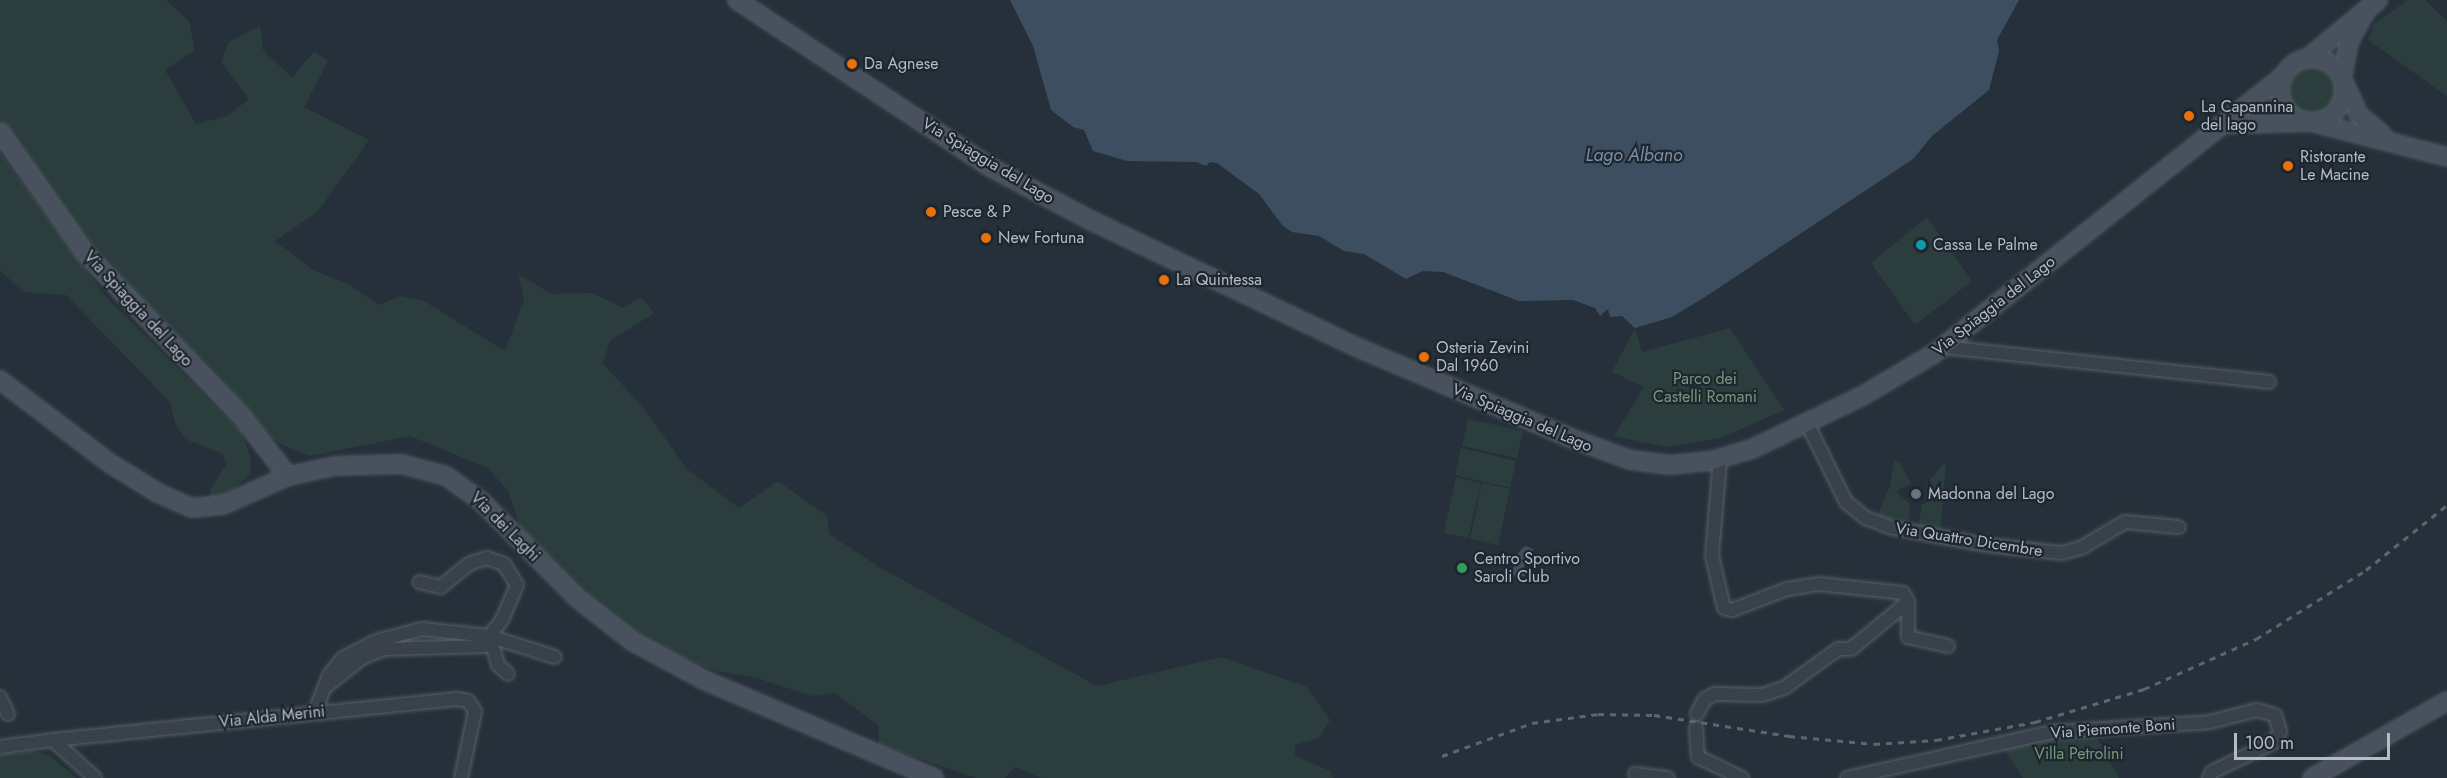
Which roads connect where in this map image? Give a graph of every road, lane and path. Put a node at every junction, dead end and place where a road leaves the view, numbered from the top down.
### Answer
1 (736, 0) edge
2 (2372, 5) edge
3 (2308, 58) junction
4 (2284, 75) junction
5 (2342, 78) junction
6 (2311, 122) junction
7 (2228, 124) junction
8 (0, 132) edge
9 (2400, 143) junction
10 (2447, 157) edge
11 (1943, 347) junction
12 (0, 380) edge
13 (2269, 382) dead end
14 (1807, 423) junction
15 (1720, 459) junction
16 (288, 476) junction
17 (2179, 527) dead end
18 (420, 582) dead end
19 (1908, 602) junction
20 (488, 641) junction
21 (1948, 646) dead end
22 (555, 657) dead end
23 (508, 674) dead end
24 (323, 688) junction
25 (0, 697) edge
26 (2447, 701) edge
27 (315, 712) junction
28 (8, 714) dead end
29 (1697, 714) dead end
30 (1696, 728) dead end
31 (53, 740) junction
32 (0, 747) edge
33 (1635, 774) dead end
34 (95, 778) edge
35 (461, 778) edge
36 (934, 778) edge
37 (1668, 778) edge
38 (1742, 778) edge
39 (1847, 778) edge
40 (2209, 778) edge
41 (2312, 778) edge

1 - 15 street, Via Spiaggia del Lago
2 - 3 street
2 - 5 street
3 - 4 street
3 - 5 street
4 - 6 street
4 - 7 street, Via Spiaggia del Lago
5 - 6 street
5 - 9 street
6 - 7 street
6 - 9 street
7 - 11 street, Via Spiaggia del Lago
8 - 16 street, Via Spiaggia del Lago
9 - 10 street
11 - 13 street
11 - 14 street, Via Spiaggia del Lago
12 - 16 street, Via dei Laghi
14 - 15 street, Via Spiaggia del Lago
14 - 17 street, Via Quattro Dicembre
15 - 19 street
16 - 36 street, Via dei Laghi
18 - 20 street
19 - 21 street
19 - 29 street
20 - 22 street
20 - 23 street
20 - 24 street
20 - 24 street
24 - 27 street
25 - 28 street
26 - 41 street
27 - 31 street, Via Alda Merini
27 - 35 street, Via Alda Merini
30 - 38 street
31 - 32 street, Via Alda Merini
31 - 34 street
33 - 37 street
39 - 40 street, Via Piemonte Boni

